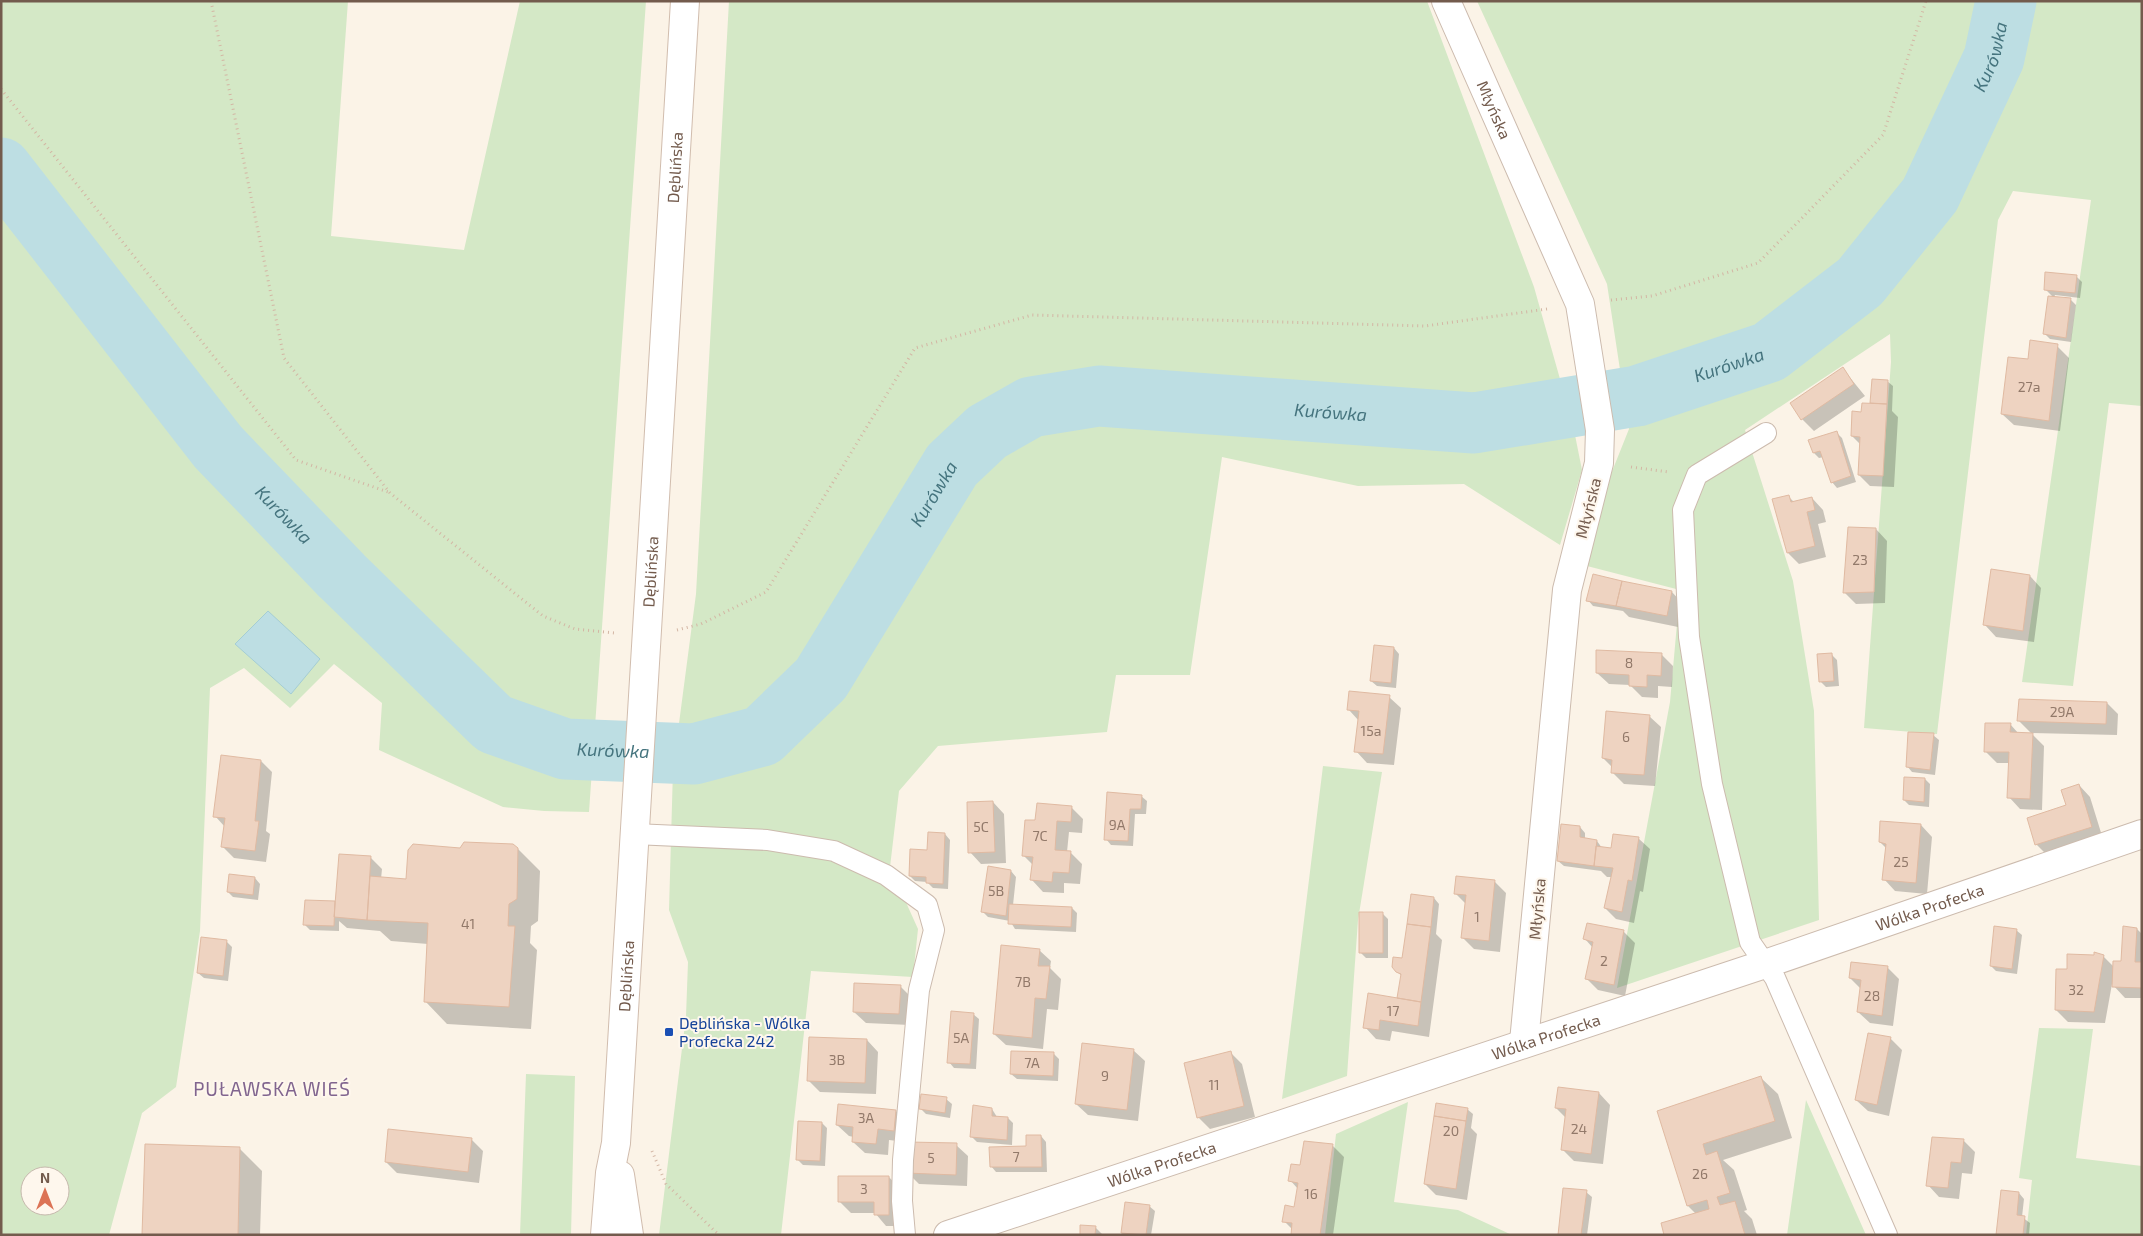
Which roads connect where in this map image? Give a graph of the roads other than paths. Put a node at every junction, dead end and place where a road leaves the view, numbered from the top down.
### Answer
1 (685, 1) edge
2 (1446, 1) edge
3 (1766, 433) dead end
4 (634, 826) junction
5 (2142, 834) edge
6 (1765, 964) junction
7 (1524, 1042) junction
8 (616, 1143) junction
9 (604, 1235) edge
10 (629, 1235) edge
11 (905, 1235) edge
12 (948, 1235) edge
13 (1887, 1235) edge

1 - 4 street, Dęblińska
2 - 7 street, Młyńska
3 - 6 lane
4 - 8 street, Dęblińska
4 - 11 lane
5 - 6 street, Wólka Profecka
6 - 7 street, Wólka Profecka
6 - 13 lane
7 - 12 street, Wólka Profecka
8 - 9 street, Dęblińska
8 - 10 street, Dęblińska

